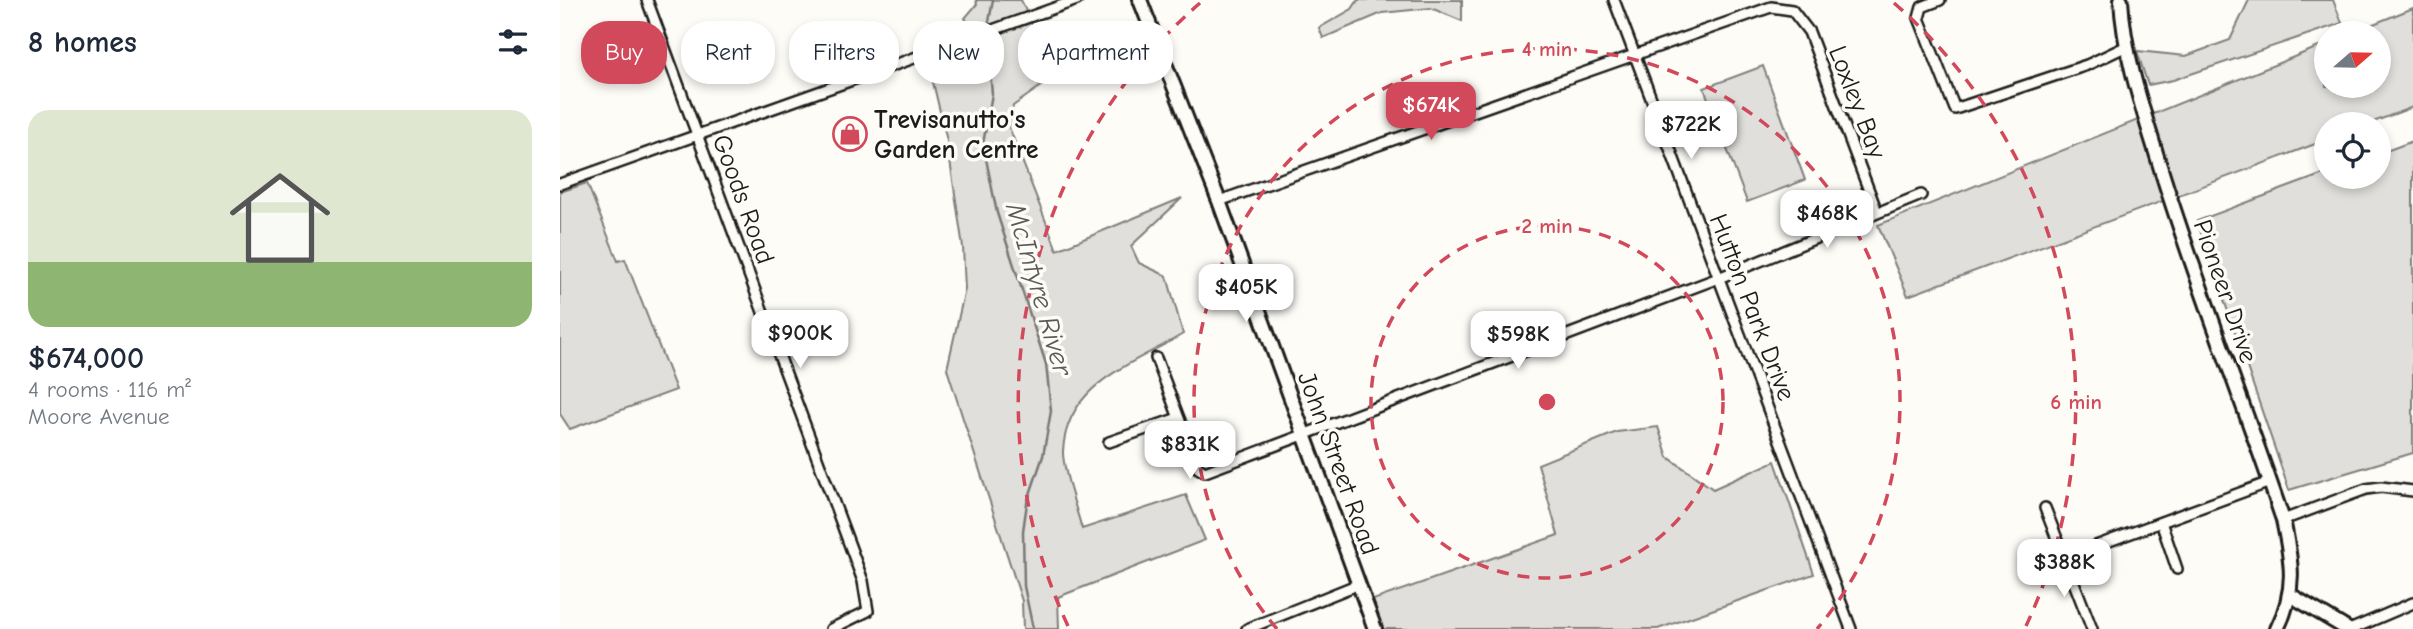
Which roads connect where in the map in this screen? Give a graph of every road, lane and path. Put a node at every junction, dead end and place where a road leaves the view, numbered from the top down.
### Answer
1 (647, 0) edge
2 (1077, 0) edge
3 (1140, 0) edge
4 (1614, 0) edge
5 (1940, 0) edge
6 (2121, 0) edge
7 (2127, 46) junction
8 (1634, 56) junction
9 (697, 134) junction
10 (560, 184) edge
11 (1921, 195) dead end
12 (1219, 201) junction
13 (1877, 212) junction
14 (1721, 277) junction
15 (1156, 358) dead end
16 (1178, 418) junction
17 (1305, 436) junction
18 (1109, 442) dead end
19 (2270, 482) junction
20 (2413, 491) edge
21 (2045, 508) dead end
22 (2283, 520) junction
23 (2161, 522) junction
24 (2063, 558) junction
25 (2177, 569) dead end
26 (1359, 584) junction
27 (2292, 596) junction
28 (2413, 603) edge
29 (831, 629) edge
30 (1247, 629) edge
31 (1375, 629) edge
32 (1851, 629) edge
33 (2092, 629) edge
34 (2277, 629) edge
35 (2349, 629) edge

1 - 9 street, Goods Road
2 - 9 street
3 - 12 main road, John Street Road
4 - 8 street, Hutton Park Drive
5 - 7 street
6 - 7 main road, Pioneer Drive
7 - 19 main road, Pioneer Drive
8 - 12 street
8 - 13 street, Loxley Bay
8 - 14 street, Hutton Park Drive
9 - 10 street
9 - 29 street, Goods Road
11 - 13 street
12 - 17 main road, John Street Road
13 - 14 street
14 - 17 street
14 - 32 street, Hutton Park Drive
15 - 16 street
16 - 17 street
16 - 18 street
17 - 26 main road, John Street Road
19 - 22 main road, Pioneer Drive
19 - 23 street
20 - 22 street
21 - 24 street
22 - 27 main road, Pioneer Drive
23 - 24 street
23 - 25 street
24 - 33 street
26 - 30 street
26 - 31 main road, John Street Road
27 - 34 main road
27 - 35 main road
28 - 35 street

